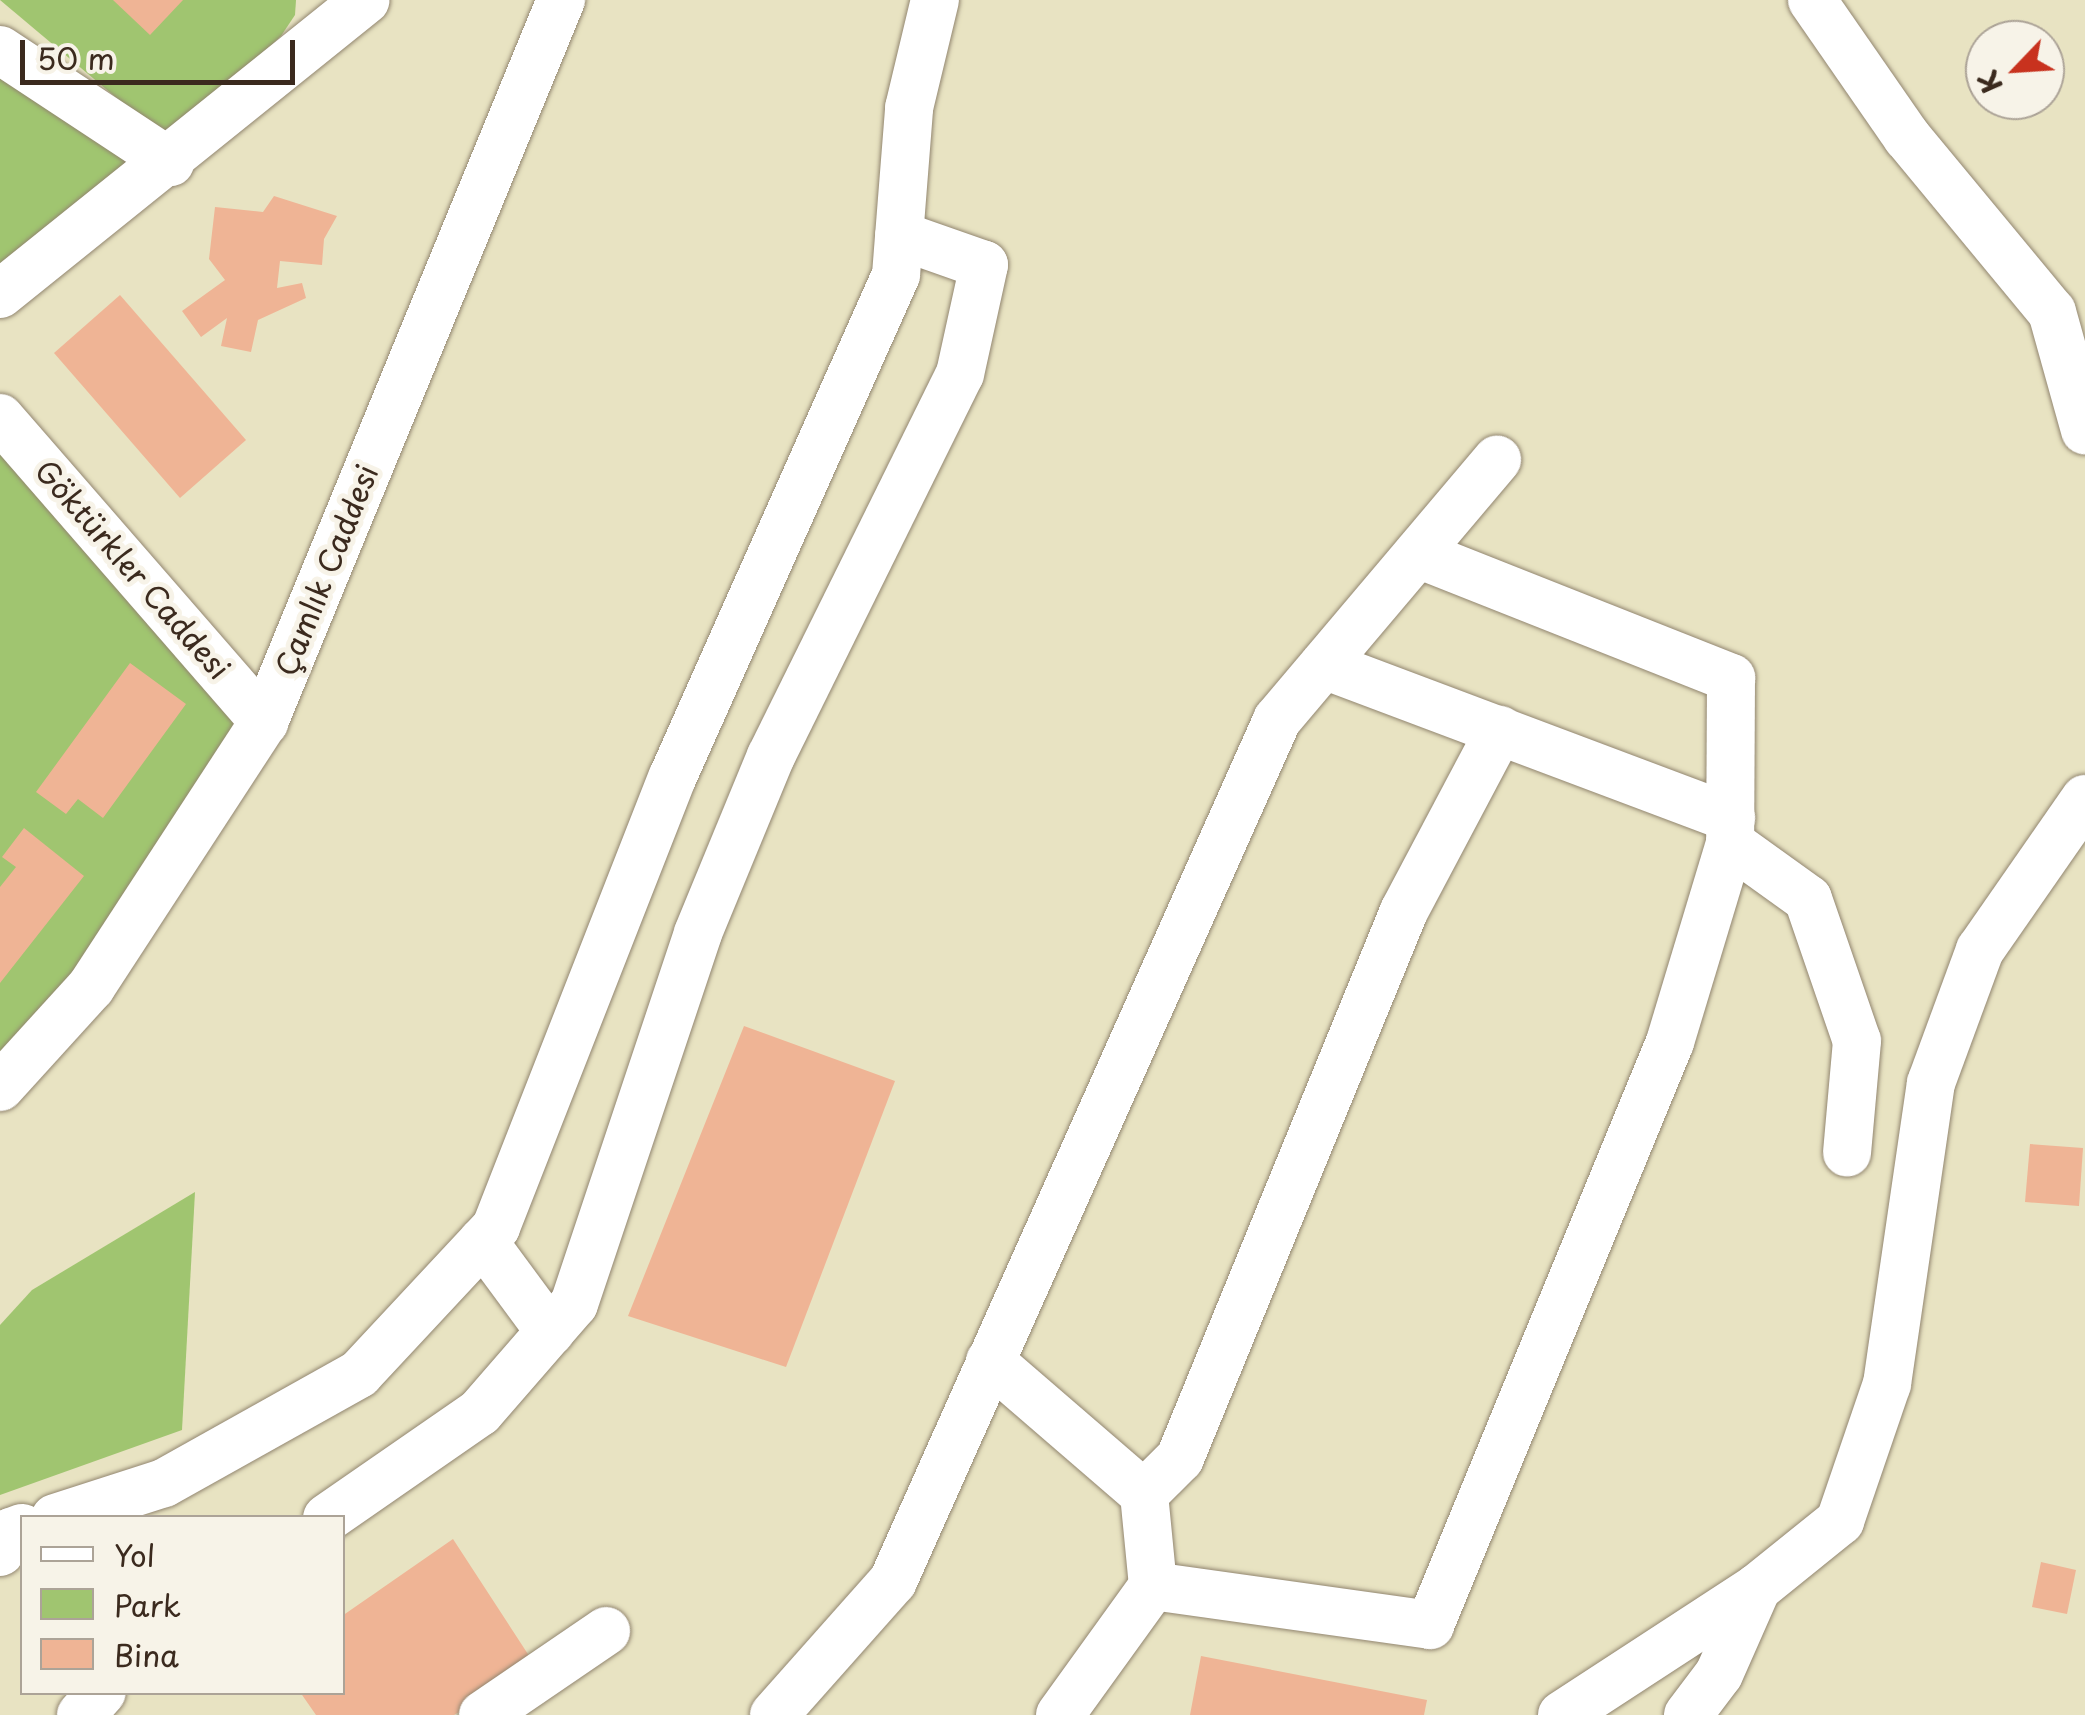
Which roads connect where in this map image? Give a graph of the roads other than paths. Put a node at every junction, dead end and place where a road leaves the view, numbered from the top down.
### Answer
1 (562, 0) edge
2 (935, 0) edge
3 (1812, 0) edge
4 (360, 2) edge
5 (0, 50) edge
6 (170, 162) junction
7 (899, 235) junction
8 (0, 294) edge
9 (0, 418) edge
10 (2085, 430) edge
11 (1498, 460) dead end
12 (1418, 554) junction
13 (1324, 665) junction
14 (264, 722) junction
15 (1500, 730) junction
16 (2085, 799) edge
17 (1730, 831) junction
18 (1, 1085) edge
19 (1847, 1152) dead end
20 (483, 1241) junction
21 (550, 1332) junction
22 (990, 1361) junction
23 (1144, 1494) junction
24 (64, 1515) edge
25 (331, 1515) edge
26 (20, 1529) edge
27 (0, 1552) edge
28 (1153, 1586) junction
29 (1758, 1588) junction
30 (606, 1630) dead end
31 (99, 1695) edge
32 (81, 1715) edge
33 (483, 1715) edge
34 (774, 1715) edge
35 (1060, 1715) edge
36 (1562, 1715) edge
37 (1688, 1715) edge

1 - 14 street, Çamlık Caddesi
2 - 7 street
3 - 10 street
4 - 6 street
5 - 6 street
6 - 8 street
7 - 20 street
7 - 21 street
9 - 14 street, Göktürkler Caddesi
11 - 12 street
12 - 13 street
12 - 17 street
13 - 15 street
13 - 22 street
14 - 18 street, Çamlık Caddesi
15 - 17 street
15 - 23 street
16 - 29 street
17 - 19 street
17 - 28 street
20 - 21 street
20 - 24 street
21 - 25 street
22 - 23 street
22 - 34 street
23 - 28 street
26 - 27 street
28 - 35 street
29 - 36 street
29 - 37 street
30 - 33 street
31 - 32 street

